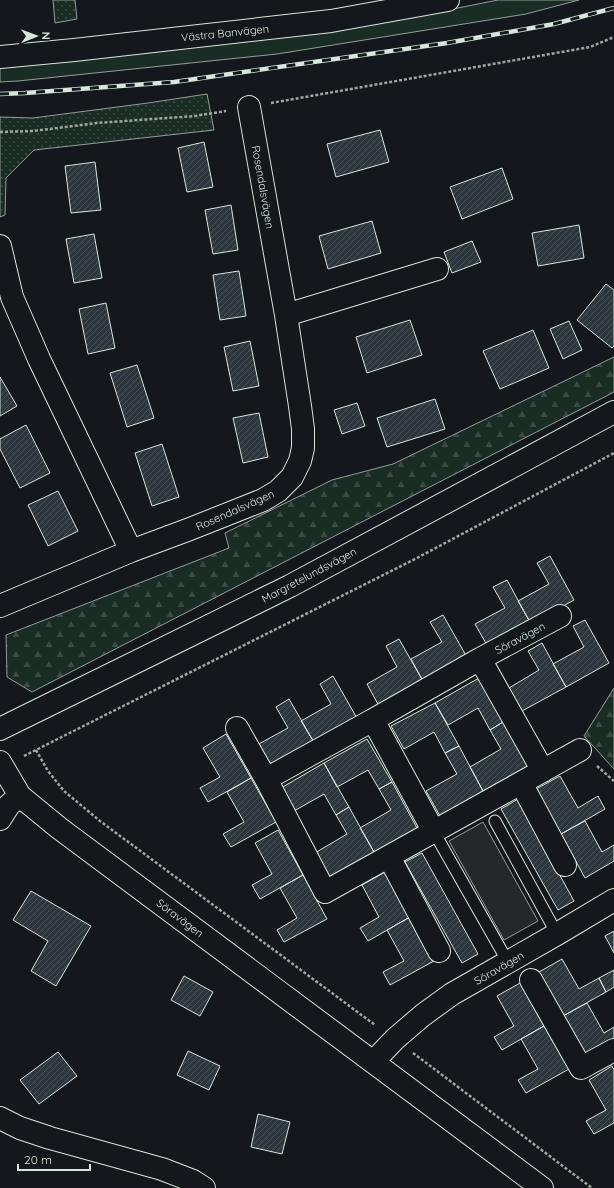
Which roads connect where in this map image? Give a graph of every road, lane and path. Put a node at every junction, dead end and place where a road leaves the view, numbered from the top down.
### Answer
1 (448, 0) edge
2 (614, 38) edge
3 (0, 57) edge
4 (249, 107) junction
5 (0, 132) edge
6 (0, 246) edge
7 (437, 269) dead end
8 (286, 316) junction
9 (614, 412) edge
10 (614, 453) edge
11 (131, 551) junction
12 (0, 606) edge
13 (560, 616) dead end
14 (480, 659) junction
15 (373, 720) junction
16 (237, 728) dead end
17 (0, 729) edge
18 (36, 750) junction
19 (580, 750) dead end
20 (1, 764) edge
21 (543, 771) junction
22 (266, 779) junction
23 (521, 783) junction
24 (20, 796) junction
25 (0, 819) edge
26 (495, 821) dead end
27 (434, 832) junction
28 (389, 856) junction
29 (566, 865) dead end
30 (614, 900) edge
31 (558, 934) junction
32 (439, 951) dead end
33 (508, 962) junction
34 (531, 980) dead end
35 (395, 1039) junction
36 (614, 1050) edge
37 (373, 1062) junction
38 (0, 1118) edge
39 (204, 1188) edge
40 (542, 1188) edge
41 (592, 1188) edge

1 - 3 street, Västra Banvägen
2 - 4 path
4 - 5 path
4 - 8 street, Rosendalsvägen
6 - 11 street
7 - 8 street
8 - 11 street, Rosendalsvägen
9 - 17 street, Margretelundsvägen
10 - 18 path
11 - 12 street, Rosendalsvägen
13 - 14 street, Söravägen
14 - 15 street, Söravägen
14 - 21 street
15 - 22 street, Söravägen
15 - 27 street
16 - 22 street
18 - 20 path
18 - 35 path
19 - 21 street
20 - 24 street, Söravägen
21 - 23 street
22 - 28 street
23 - 27 street
23 - 29 street
24 - 25 street
24 - 37 street, Söravägen
26 - 31 lane
27 - 28 street
27 - 33 lane
28 - 32 street
30 - 31 street, Söravägen
31 - 33 street, Söravägen
33 - 35 street, Söravägen
34 - 36 street
35 - 37 street, Söravägen
35 - 41 path
37 - 40 street, Söravägen
38 - 39 street

